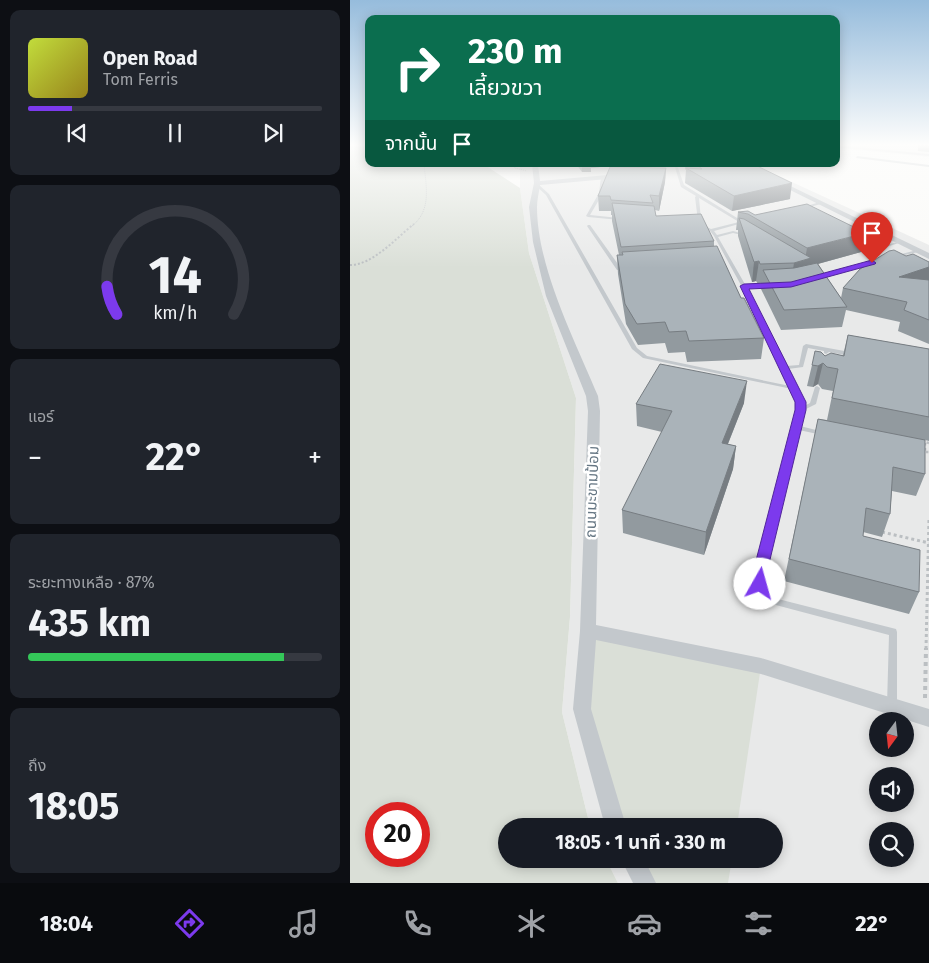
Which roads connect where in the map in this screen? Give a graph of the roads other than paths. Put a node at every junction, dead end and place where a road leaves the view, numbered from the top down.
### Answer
1 (535, 185) edge
2 (541, 185) edge
3 (601, 185) edge
4 (682, 185) edge
5 (784, 185) edge
6 (697, 197) junction
7 (820, 203) junction
8 (806, 212) edge
9 (621, 219) edge
10 (751, 220) edge
11 (690, 222) edge
12 (741, 222) junction
13 (699, 224) junction
14 (589, 226) dead end
15 (714, 233) junction
16 (853, 237) edge
17 (752, 239) edge
18 (900, 242) junction
19 (917, 251) junction
20 (929, 256) edge
21 (882, 260) edge
22 (898, 261) edge
23 (628, 268) edge
24 (817, 279) edge
25 (744, 286) junction
26 (774, 286) edge
27 (827, 350) junction
28 (855, 355) edge
29 (825, 358) edge
30 (784, 368) junction
31 (794, 388) junction
32 (817, 388) dead end
33 (801, 410) junction
34 (796, 428) junction
35 (833, 435) edge
36 (588, 631) junction
37 (892, 706) junction
38 (929, 718) edge
39 (613, 818) edge
40 (637, 868) edge
41 (645, 883) edge

1 - 36 street, ถนนมะขามป้อม
2 - 31 lane
3 - 9 lane
4 - 6 lane
5 - 7 street
6 - 12 lane
6 - 13 lane
7 - 8 lane
7 - 18 street
10 - 12 lane
11 - 13 lane
12 - 15 lane
13 - 15 lane
14 - 23 lane
15 - 17 lane
15 - 25 lane
16 - 18 lane
18 - 19 street
19 - 20 street
19 - 22 lane
21 - 24 lane
25 - 26 lane
25 - 30 lane
27 - 28 lane
27 - 29 lane
27 - 30 lane
30 - 31 lane
31 - 33 lane
32 - 33 lane
33 - 34 lane
34 - 35 lane
34 - 37 lane
36 - 37 street
36 - 39 street, ถนนมะขามป้อม
37 - 38 street
40 - 41 street

